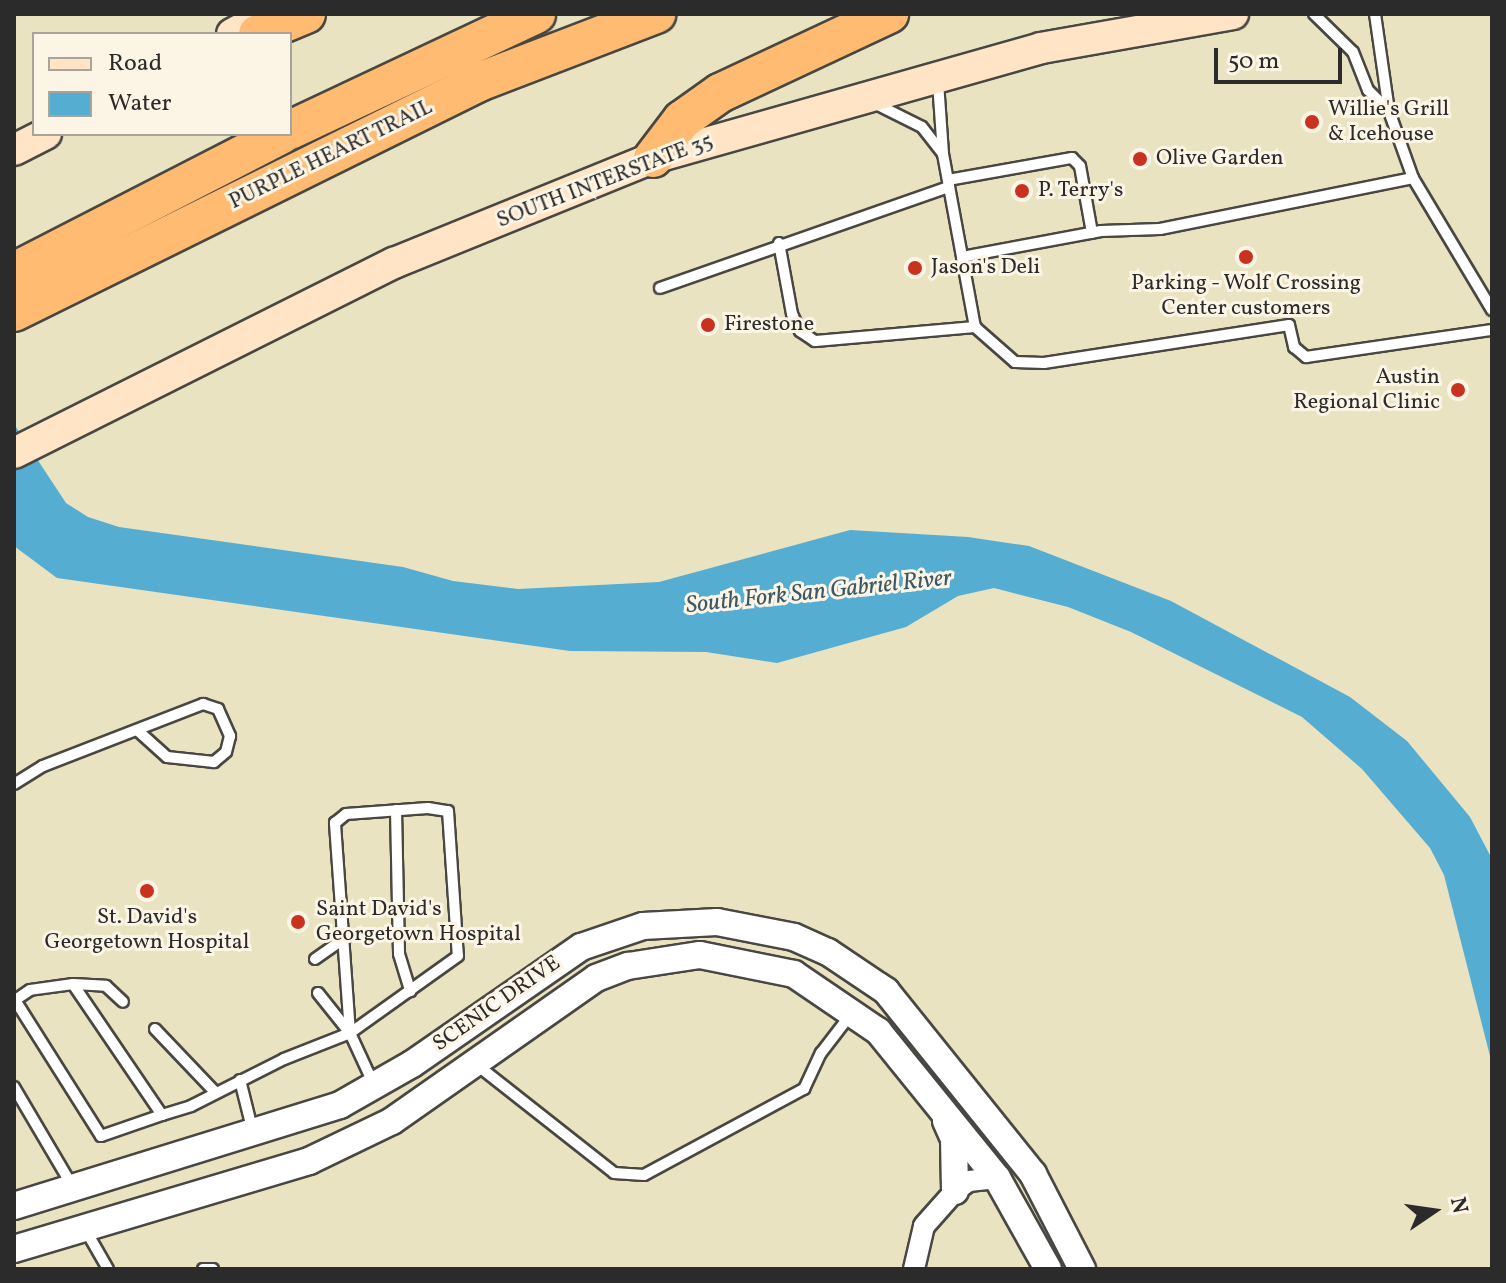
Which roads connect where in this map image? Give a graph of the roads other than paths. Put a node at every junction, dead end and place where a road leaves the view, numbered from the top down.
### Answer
1 (269, 14) edge
2 (306, 14) edge
3 (536, 14) edge
4 (656, 14) edge
5 (889, 14) edge
6 (1233, 14) edge
7 (1314, 14) edge
8 (1375, 14) edge
9 (236, 32) edge
10 (263, 32) edge
11 (937, 74) junction
12 (847, 100) junction
13 (1389, 111) junction
14 (292, 129) edge
15 (42, 136) edge
16 (278, 136) edge
17 (14, 150) edge
18 (943, 154) junction
19 (653, 158) junction
20 (1413, 178) junction
21 (949, 183) junction
22 (1092, 233) junction
23 (779, 243) junction
24 (962, 257) junction
25 (14, 272) edge
26 (660, 288) dead end
27 (1492, 310) edge
28 (14, 312) edge
29 (975, 327) junction
30 (1492, 330) edge
31 (14, 453) edge
32 (137, 730) junction
33 (14, 784) edge
34 (396, 810) junction
35 (345, 938) junction
36 (315, 959) dead end
37 (73, 984) junction
38 (410, 991) junction
39 (318, 993) dead end
40 (14, 1000) edge
41 (123, 1002) dead end
42 (853, 1011) junction
43 (155, 1029) dead end
44 (350, 1033) junction
45 (476, 1064) junction
46 (240, 1080) junction
47 (374, 1086) junction
48 (14, 1087) edge
49 (216, 1093) junction
50 (940, 1106) junction
51 (162, 1115) junction
52 (392, 1121) junction
53 (254, 1135) junction
54 (265, 1178) junction
55 (997, 1178) junction
56 (74, 1189) junction
57 (955, 1191) junction
58 (14, 1206) edge
59 (85, 1228) junction
60 (14, 1249) edge
61 (108, 1269) edge
62 (203, 1269) edge
63 (213, 1269) edge
64 (914, 1269) edge
65 (1048, 1269) edge
66 (1082, 1269) edge

1 - 9 main road
2 - 10 highway
3 - 14 highway, PURPLE HEART TRAIL
4 - 28 highway, PURPLE HEART TRAIL
5 - 19 highway
6 - 11 main road, SOUTH INTERSTATE 35
7 - 13 lane
8 - 13 lane
11 - 12 main road, SOUTH INTERSTATE 35
11 - 18 lane
12 - 18 lane
12 - 19 main road, SOUTH INTERSTATE 35
13 - 20 lane
15 - 17 main road
16 - 25 highway, PURPLE HEART TRAIL
18 - 21 lane
19 - 31 main road, SOUTH INTERSTATE 35
20 - 22 lane
20 - 27 lane
21 - 22 lane
21 - 23 lane
21 - 24 lane
22 - 24 lane
23 - 26 lane
23 - 29 lane
24 - 29 lane
29 - 30 lane
32 - 32 lane
32 - 33 lane
34 - 35 lane
34 - 38 lane
34 - 38 lane
35 - 36 lane
35 - 44 lane
37 - 40 lane
37 - 41 lane
37 - 51 lane
38 - 44 lane
39 - 44 lane
40 - 51 lane
42 - 45 street, SCENIC DRIVE
42 - 45 lane
42 - 50 street, SCENIC DRIVE
43 - 49 lane
44 - 46 lane
44 - 47 lane
45 - 52 street, SCENIC DRIVE
46 - 49 lane
46 - 53 lane
47 - 52 street
47 - 53 street, SCENIC DRIVE
47 - 66 street, SCENIC DRIVE
48 - 56 lane
49 - 51 lane
50 - 55 street, SCENIC DRIVE
50 - 57 street
52 - 54 street, SCENIC DRIVE
53 - 54 street
53 - 56 street, SCENIC DRIVE
54 - 59 street, SCENIC DRIVE
55 - 57 street
55 - 65 street, SCENIC DRIVE
56 - 58 street, SCENIC DRIVE
56 - 59 street
57 - 64 street
59 - 60 street, SCENIC DRIVE
59 - 61 lane
62 - 63 lane

